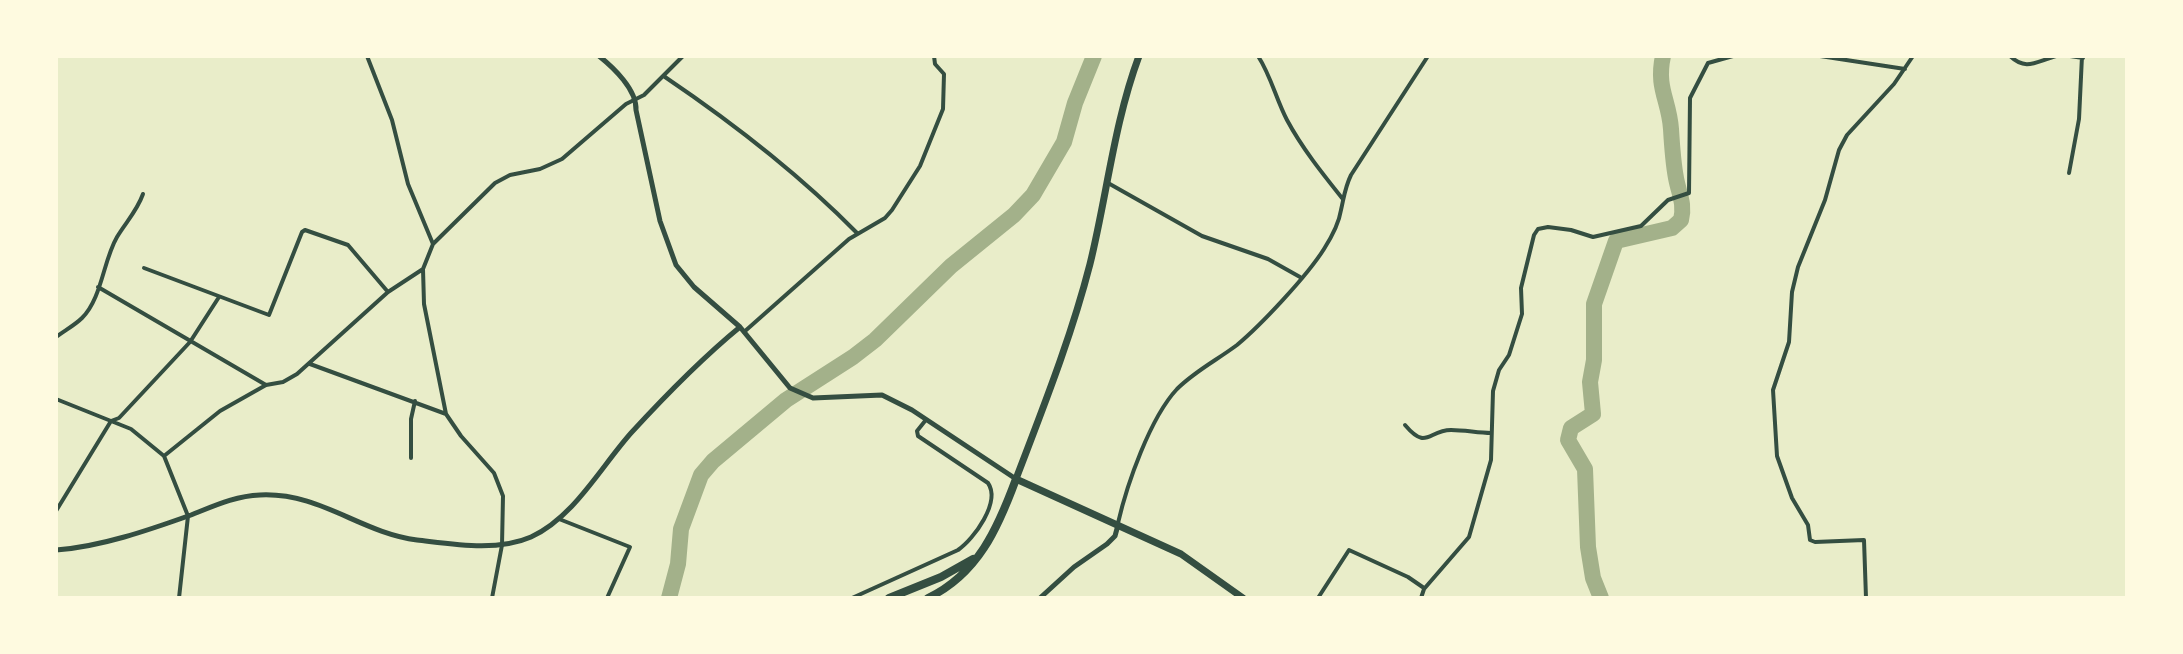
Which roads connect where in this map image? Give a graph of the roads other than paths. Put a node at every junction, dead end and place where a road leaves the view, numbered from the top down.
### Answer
1 (367, 56) edge
2 (599, 56) edge
3 (683, 56) edge
4 (934, 56) edge
5 (1139, 56) edge
6 (1258, 56) edge
7 (1428, 56) edge
8 (1733, 56) edge
9 (1820, 56) edge
10 (1913, 56) edge
11 (2010, 56) edge
12 (2056, 56) edge
13 (2070, 56) edge
14 (2082, 57) edge
15 (1905, 69) junction
16 (665, 77) junction
17 (636, 100) junction
18 (2069, 173) dead end
19 (1108, 183) junction
20 (143, 194) dead end
21 (1342, 198) junction
22 (857, 233) junction
23 (433, 244) junction
24 (144, 268) dead end
25 (423, 269) junction
26 (1300, 277) junction
27 (98, 287) junction
28 (388, 292) junction
29 (219, 297) junction
30 (742, 330) junction
31 (56, 337) edge
32 (190, 342) junction
33 (309, 364) junction
34 (266, 385) junction
35 (56, 399) edge
36 (415, 401) junction
37 (446, 414) junction
38 (111, 421) junction
39 (925, 421) junction
40 (1405, 425) dead end
41 (1491, 433) junction
42 (164, 456) junction
43 (411, 458) dead end
44 (1016, 479) junction
45 (56, 511) edge
46 (188, 516) junction
47 (559, 519) junction
48 (1118, 524) junction
49 (502, 545) junction
50 (985, 548) junction
51 (56, 550) edge
52 (1424, 589) junction
53 (179, 598) edge
54 (492, 598) edge
55 (607, 598) edge
56 (852, 598) edge
57 (889, 598) edge
58 (928, 598) edge
59 (1040, 598) edge
60 (1243, 598) edge
61 (1318, 598) edge
62 (1421, 598) edge
63 (1866, 598) edge

1 - 23 street
2 - 17 street
3 - 16 street
4 - 22 street
5 - 19 main road
6 - 21 street
7 - 21 street
8 - 41 street
9 - 15 street
10 - 15 street
11 - 12 street
13 - 14 street
14 - 18 street
15 - 63 street
16 - 17 street
16 - 22 street
17 - 23 street
17 - 30 street
19 - 26 street
19 - 44 main road
20 - 27 street
21 - 26 street
22 - 30 street
23 - 25 street
24 - 29 street
25 - 28 street
25 - 37 street
26 - 48 street
27 - 31 street
27 - 32 street
28 - 29 street
28 - 33 street
29 - 32 street
30 - 39 street
30 - 47 street
32 - 34 street
32 - 38 street
33 - 34 street
33 - 36 street
34 - 42 street
35 - 38 street
36 - 37 street
36 - 43 street
37 - 49 street
38 - 42 street
38 - 45 street
39 - 44 street
39 - 56 street
40 - 41 street
41 - 52 street
42 - 46 street
44 - 48 main road
44 - 50 highway
46 - 49 street
46 - 51 street
46 - 53 street
47 - 49 street
47 - 55 street
48 - 59 street
48 - 60 main road
49 - 54 street
50 - 57 highway
50 - 58 highway
52 - 61 street
52 - 62 street

